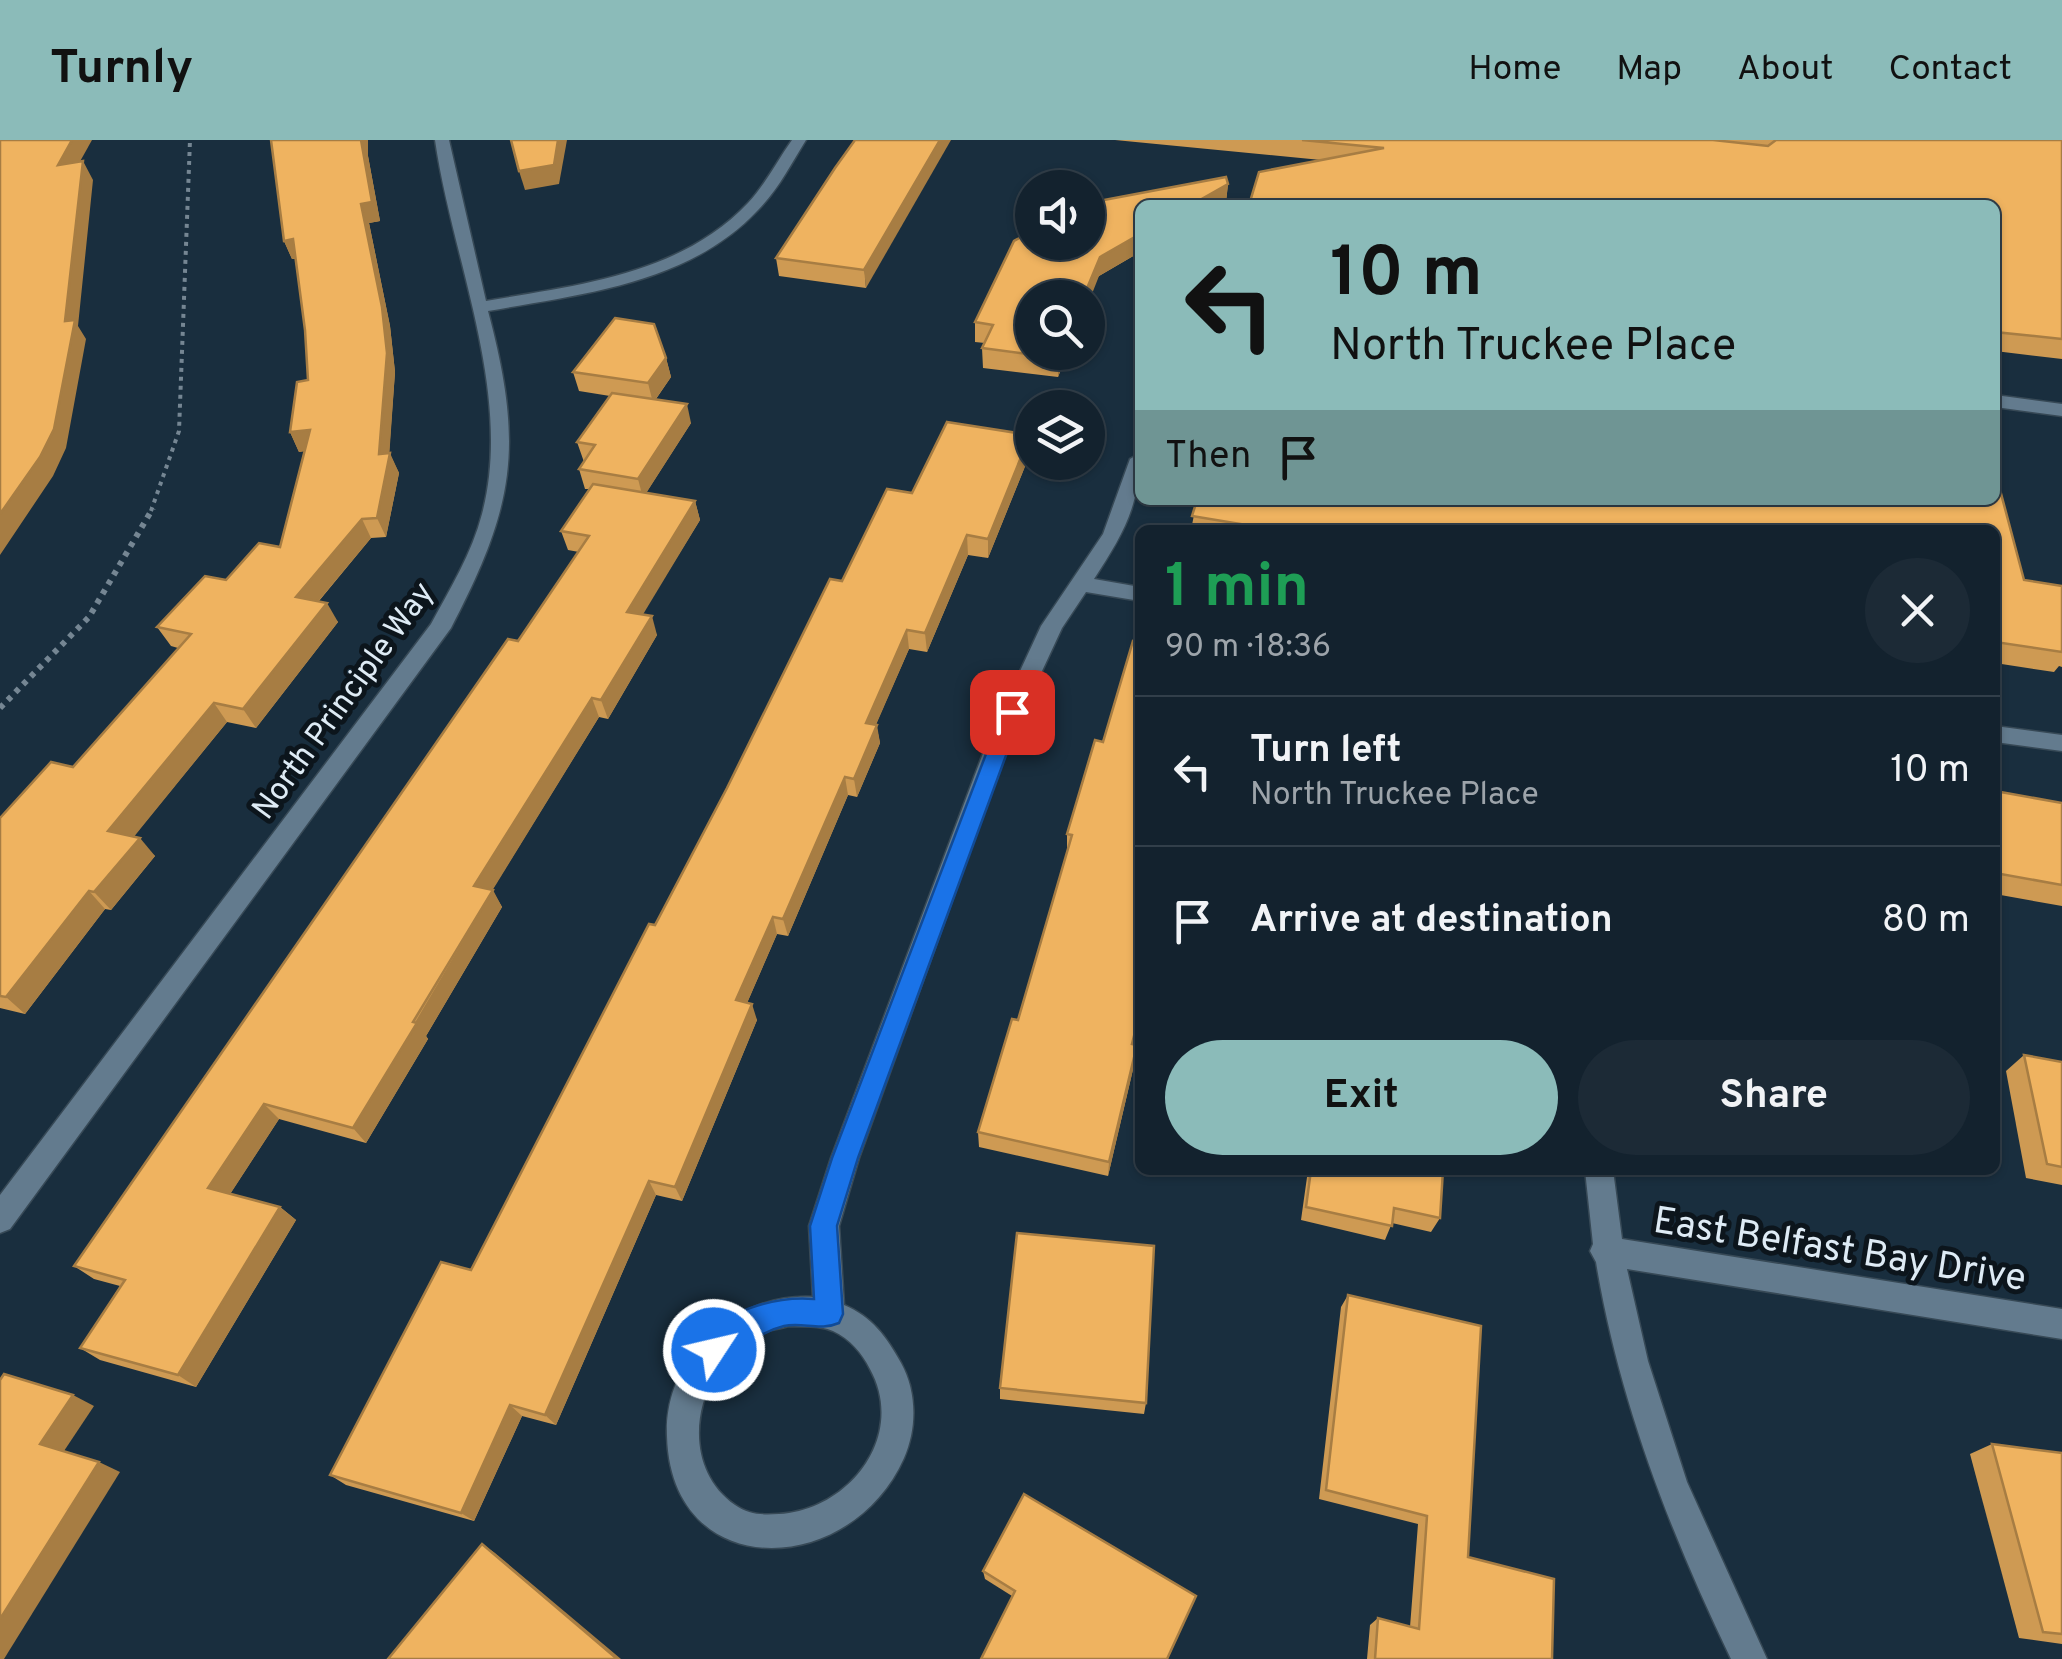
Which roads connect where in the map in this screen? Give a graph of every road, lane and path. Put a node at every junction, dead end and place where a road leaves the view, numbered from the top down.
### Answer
1 (190, 140) edge
2 (442, 140) edge
3 (800, 140) edge
4 (477, 308) junction
5 (2000, 402) edge
6 (2062, 410) edge
7 (1135, 473) edge
8 (1080, 584) junction
9 (1135, 593) edge
10 (0, 708) edge
11 (2000, 735) edge
12 (2062, 744) edge
13 (1599, 1175) edge
14 (0, 1219) edge
15 (1605, 1250) junction
16 (829, 1314) junction
17 (2062, 1324) edge
18 (1749, 1659) edge

1 - 10 path
2 - 4 street, North Principle Way
3 - 4 street
4 - 14 street, North Principle Way
5 - 6 street
7 - 8 street
8 - 9 street
8 - 16 street
11 - 12 street
13 - 15 street
15 - 17 street, East Belfast Bay Drive
15 - 18 street
16 - 16 street

